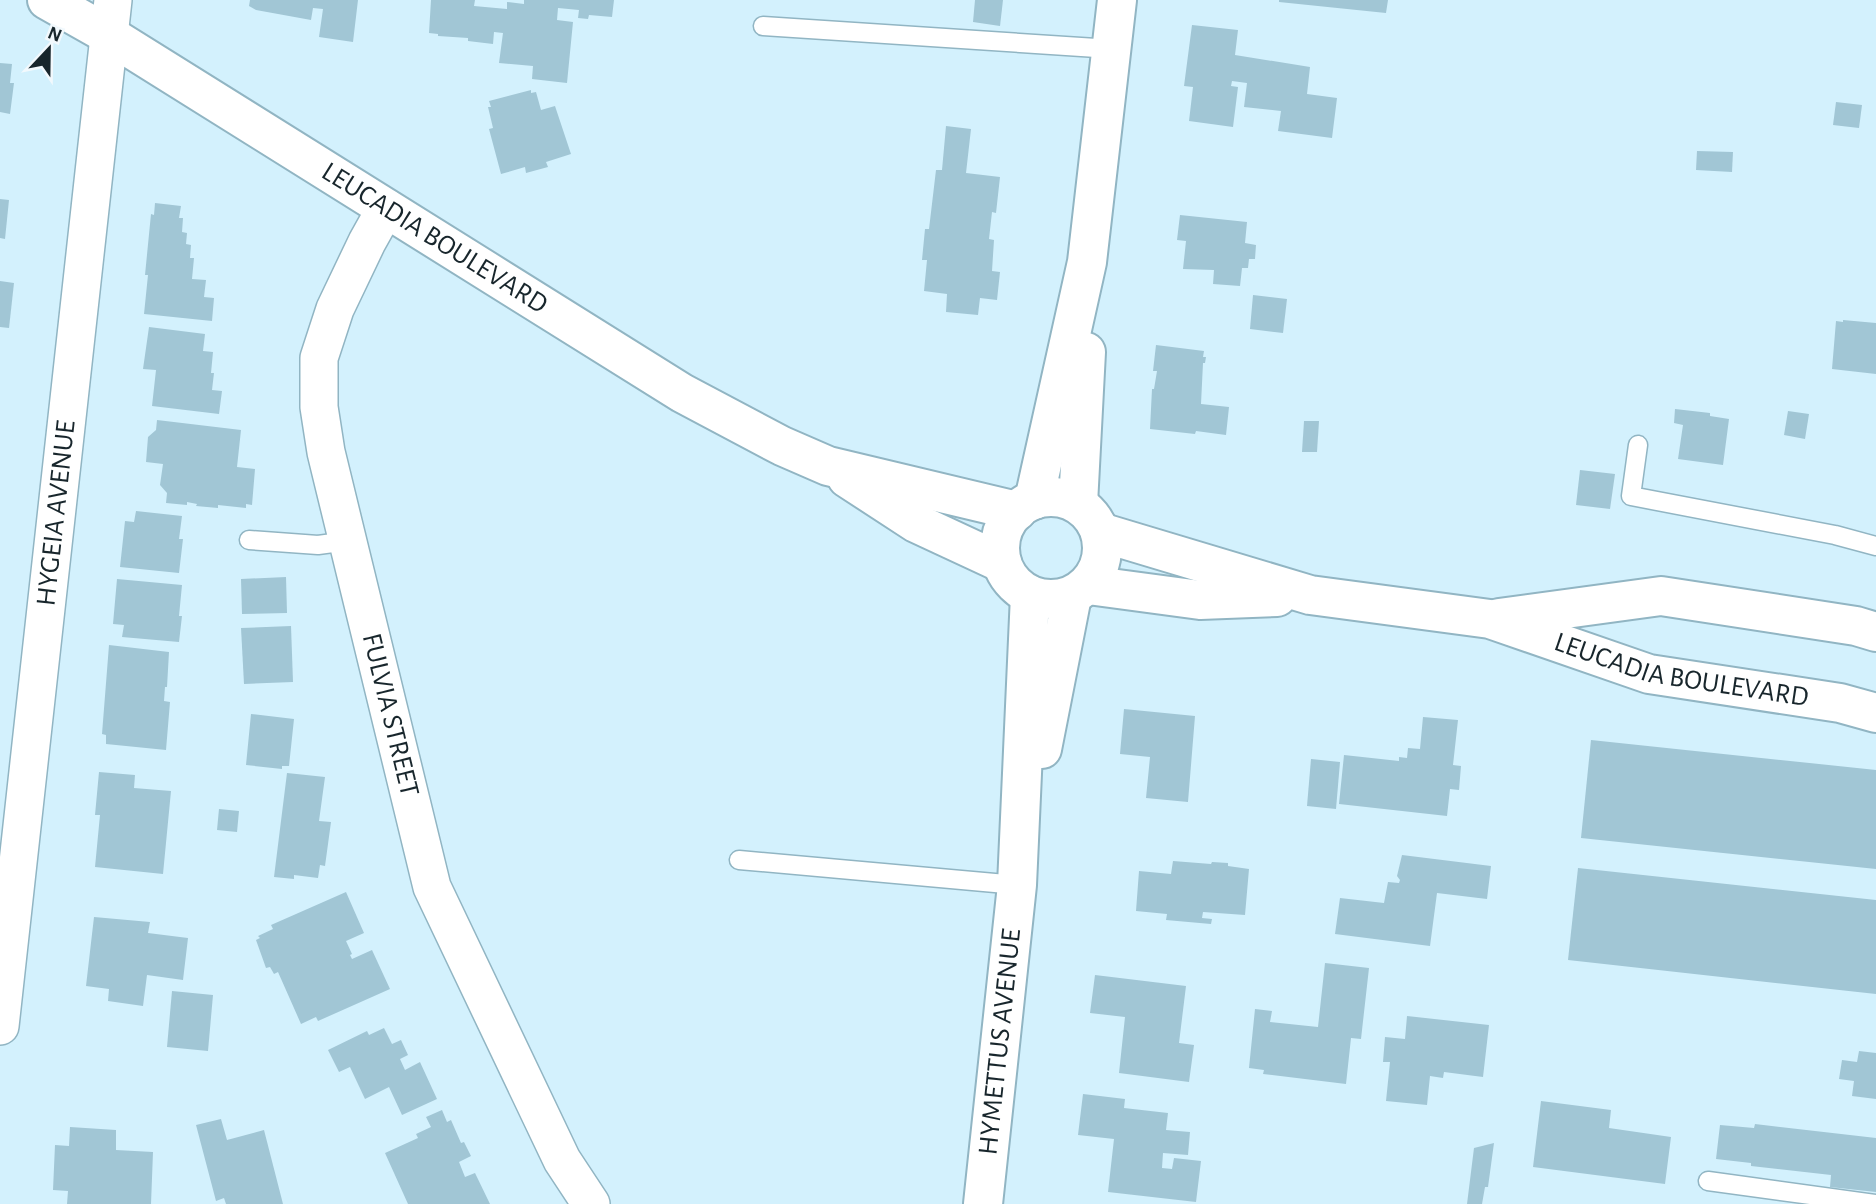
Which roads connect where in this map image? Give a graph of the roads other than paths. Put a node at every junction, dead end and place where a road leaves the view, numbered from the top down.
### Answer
1 (47, 0) edge
2 (1117, 0) edge
3 (111, 18) edge
4 (763, 26) dead end
5 (1112, 49) junction
6 (386, 208) junction
7 (1087, 262) junction
8 (1638, 444) dead end
9 (828, 466) junction
10 (1026, 505) junction
11 (1089, 518) junction
12 (248, 540) dead end
13 (348, 541) junction
14 (1876, 546) edge
15 (1002, 562) junction
16 (1080, 590) junction
17 (1030, 595) junction
18 (1310, 595) junction
19 (1490, 619) junction
20 (1876, 632) edge
21 (1876, 713) edge
22 (13, 797) edge
23 (740, 860) dead end
24 (1017, 883) junction
25 (0, 1026) edge
26 (1708, 1181) dead end
27 (591, 1204) edge
28 (983, 1204) edge
29 (1876, 1204) edge

1 - 3 main road, LEUCADIA BOULEVARD
2 - 5 main road
3 - 6 main road, LEUCADIA BOULEVARD
3 - 22 street, HYGEIA AVENUE
4 - 5 lane
5 - 7 main road
6 - 9 main road, LEUCADIA BOULEVARD
6 - 13 street, FULVIA STREET
7 - 10 main road
7 - 11 main road
8 - 14 lane
9 - 10 main road, LEUCADIA BOULEVARD
9 - 15 main road, LEUCADIA BOULEVARD
10 - 11 main road
10 - 15 main road
11 - 16 main road
11 - 18 main road, LEUCADIA BOULEVARD
12 - 13 lane
13 - 27 street, FULVIA STREET
15 - 17 main road
16 - 17 main road
16 - 18 main road, LEUCADIA BOULEVARD
16 - 24 main road, HYMETTUS AVENUE
17 - 24 main road, HYMETTUS AVENUE
18 - 19 main road, LEUCADIA BOULEVARD
19 - 20 main road, LEUCADIA BOULEVARD
19 - 21 main road, LEUCADIA BOULEVARD
22 - 25 street, HYGEIA AVENUE
23 - 24 lane
24 - 28 main road, HYMETTUS AVENUE
26 - 29 lane

